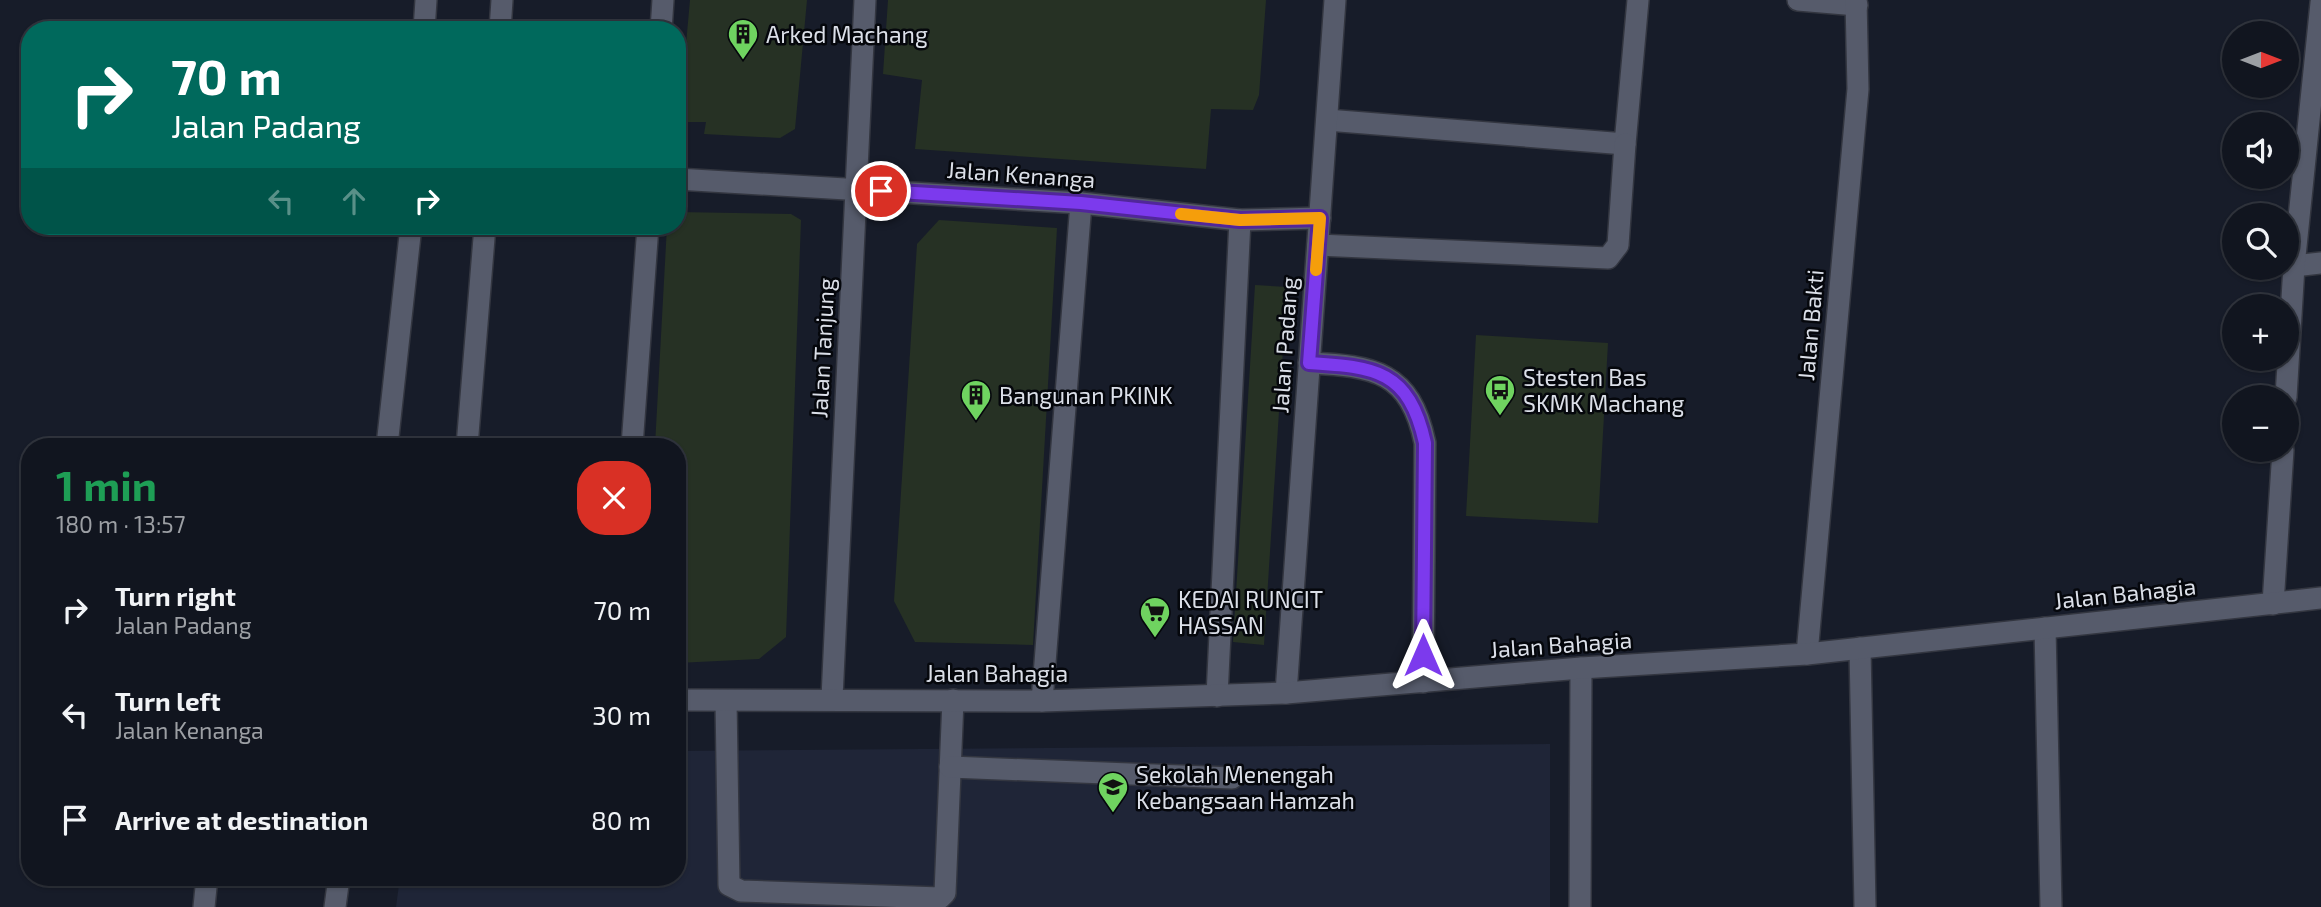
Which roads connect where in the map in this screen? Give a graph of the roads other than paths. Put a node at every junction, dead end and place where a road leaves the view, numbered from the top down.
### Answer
1 (426, 0) edge
2 (502, 0) edge
3 (663, 0) edge
4 (865, 0) edge
5 (1335, 0) edge
6 (1638, 0) edge
7 (1798, 0) edge
8 (1856, 3) edge
9 (2321, 3) edge
10 (425, 21) edge
11 (501, 21) edge
12 (662, 21) edge
13 (1327, 120) junction
14 (1625, 144) junction
15 (686, 180) edge
16 (856, 189) junction
17 (1081, 203) junction
18 (2299, 217) edge
19 (1320, 218) junction
20 (1240, 220) junction
21 (410, 235) edge
22 (484, 235) edge
23 (647, 235) edge
24 (1318, 245) junction
25 (2321, 263) edge
26 (2299, 265) edge
27 (2293, 280) edge
28 (1309, 363) junction
29 (2287, 385) edge
30 (388, 438) edge
31 (468, 438) edge
32 (633, 438) edge
33 (2282, 462) edge
34 (2321, 598) edge
35 (2273, 604) junction
36 (2045, 628) junction
37 (1860, 648) junction
38 (1807, 654) junction
39 (1581, 668) junction
40 (1423, 682) junction
41 (1286, 693) junction
42 (1217, 696) junction
43 (832, 698) junction
44 (686, 700) edge
45 (953, 700) junction
46 (726, 701) junction
47 (1042, 701) junction
48 (950, 767) junction
49 (1232, 778) dead end
50 (206, 886) edge
51 (338, 886) edge
52 (944, 902) edge
53 (204, 907) edge
54 (335, 907) edge
55 (1580, 907) edge
56 (1865, 907) edge
57 (2052, 907) edge

1 - 10 street
2 - 11 street
3 - 12 street
4 - 16 street, Jalan Tanjung
5 - 13 street, Jalan Padang
6 - 14 street
7 - 8 street
8 - 38 street, Jalan Bakti
9 - 18 street
13 - 14 street
13 - 19 street, Jalan Padang
14 - 24 street
15 - 16 street, Jalan Kenanga
16 - 17 street, Jalan Kenanga
16 - 43 street, Jalan Tanjung
17 - 20 street, Jalan Kenanga
17 - 47 street
19 - 20 street, Jalan Kenanga
19 - 24 street, Jalan Padang
20 - 42 street
21 - 30 street
22 - 31 street
23 - 32 street
24 - 28 street, Jalan Padang
25 - 26 street
27 - 29 street
28 - 40 street
28 - 41 street, Jalan Padang
33 - 35 street
34 - 35 street, Jalan Bahagia
35 - 36 street, Jalan Bahagia
36 - 37 street, Jalan Bahagia
36 - 57 street
37 - 38 street, Jalan Bahagia
37 - 56 street
38 - 39 street, Jalan Bahagia
39 - 40 street, Jalan Bahagia
39 - 55 street
40 - 41 street, Jalan Bahagia
41 - 42 street, Jalan Bahagia
42 - 47 street, Jalan Bahagia
43 - 45 street, Jalan Bahagia
43 - 46 street, Jalan Bahagia
44 - 46 street, Jalan Bahagia
45 - 47 street, Jalan Bahagia
45 - 48 street
46 - 52 street
48 - 49 street
48 - 52 street
50 - 53 street
51 - 54 street

